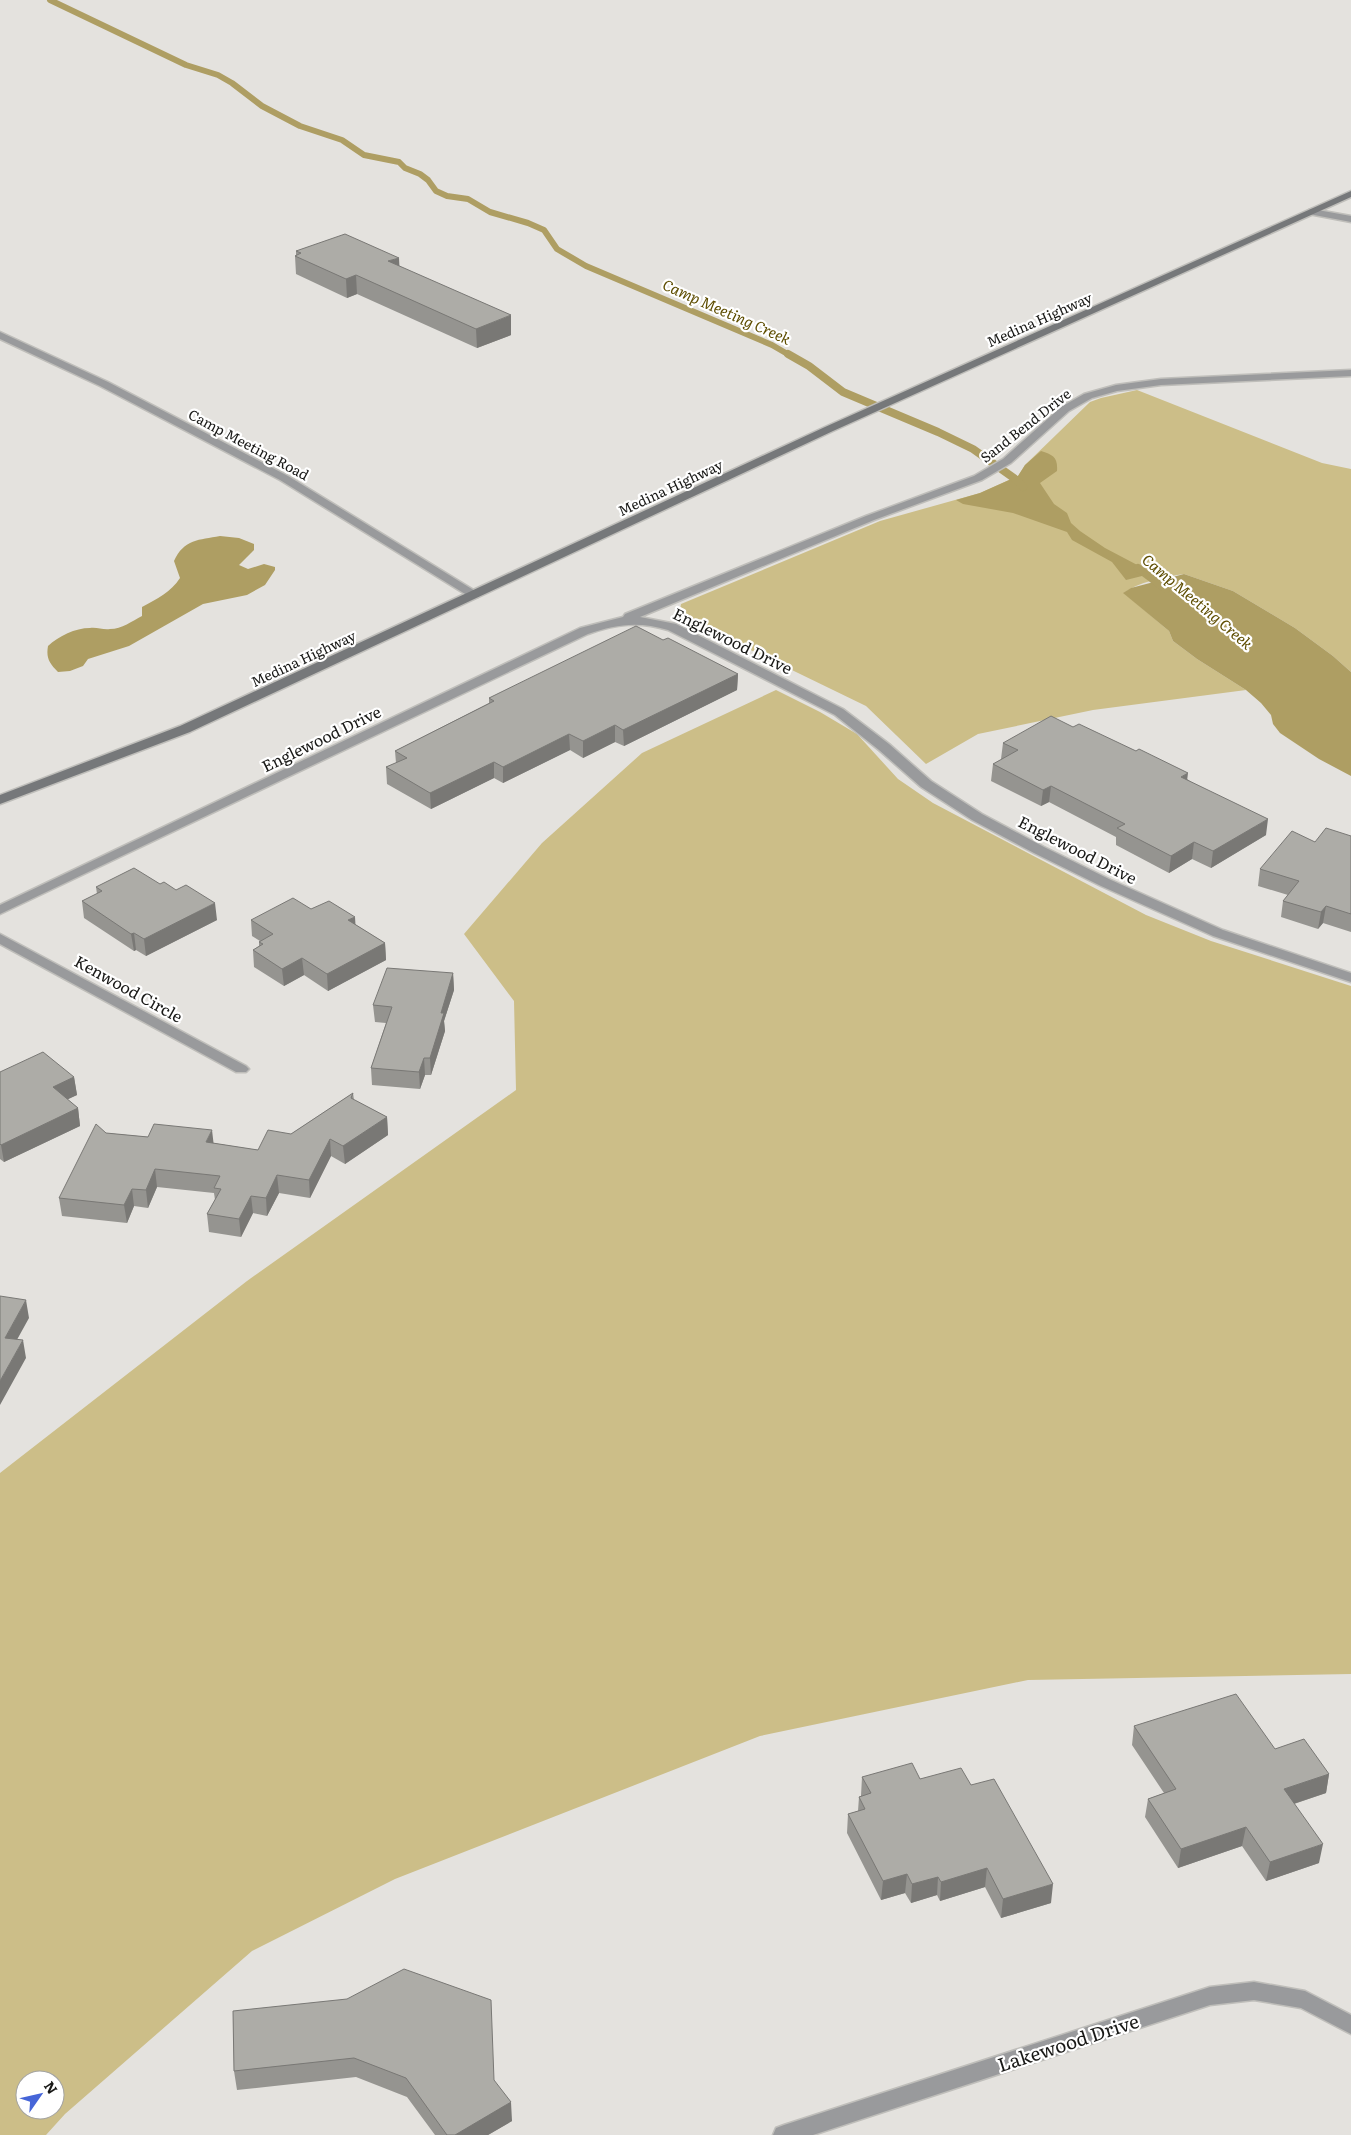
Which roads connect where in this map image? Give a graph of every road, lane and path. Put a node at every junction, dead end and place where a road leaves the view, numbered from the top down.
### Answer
1 (1351, 194) edge
2 (1312, 212) junction
3 (1351, 219) edge
4 (0, 335) edge
5 (1351, 373) edge
6 (474, 594) junction
7 (623, 620) junction
8 (0, 800) edge
9 (0, 910) edge
10 (0, 938) edge
11 (1351, 978) edge
12 (241, 1069) dead end
13 (1351, 2025) edge
14 (784, 2135) edge

1 - 2 main road, Medina Highway
2 - 3 street
2 - 6 main road, Medina Highway
4 - 6 street, Camp Meeting Road
5 - 7 street, Sand Bend Drive
6 - 8 main road, Medina Highway
7 - 9 street, Englewood Drive
7 - 11 street, Englewood Drive
10 - 12 street, Kenwood Circle
13 - 14 street, Lakewood Drive

